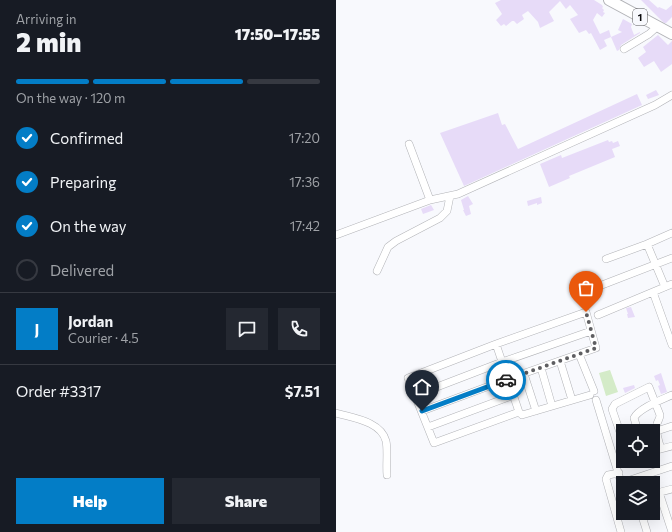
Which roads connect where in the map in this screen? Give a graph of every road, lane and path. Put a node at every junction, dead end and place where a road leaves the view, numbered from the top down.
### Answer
1 (609, 0) edge
2 (658, 26) junction
3 (672, 34) edge
4 (624, 49) dead end
5 (672, 95) edge
6 (409, 144) dead end
7 (450, 196) junction
8 (430, 200) junction
9 (672, 233) edge
10 (336, 235) edge
11 (647, 244) junction
12 (672, 258) edge
13 (606, 259) dead end
14 (655, 264) junction
15 (377, 271) dead end
16 (602, 285) dead end
17 (668, 285) edge
18 (653, 292) junction
19 (598, 315) dead end
20 (591, 331) junction
21 (496, 344) junction
22 (672, 345) edge
23 (579, 354) junction
24 (560, 361) junction
25 (502, 362) junction
26 (540, 368) junction
27 (524, 374) junction
28 (508, 379) junction
29 (593, 395) junction
30 (672, 395) edge
31 (416, 396) junction
32 (514, 396) junction
33 (572, 400) junction
34 (655, 402) junction
35 (552, 406) junction
36 (422, 411) junction
37 (536, 411) junction
38 (519, 412) junction
39 (336, 413) edge
40 (617, 424) edge
41 (636, 424) edge
42 (657, 424) edge
43 (672, 426) edge
44 (428, 427) junction
45 (660, 430) edge
46 (660, 444) edge
47 (672, 446) edge
48 (661, 449) joint
49 (672, 466) edge
50 (619, 473) junction
51 (387, 475) dead end
52 (620, 476) edge
53 (647, 476) edge
54 (672, 489) edge
55 (660, 492) edge
56 (660, 503) edge
57 (614, 506) joint
58 (643, 520) edge
59 (621, 532) edge
60 (647, 532) edge
61 (672, 532) edge

1 - 2 highway, 1
2 - 3 highway, 1
2 - 4 street
5 - 7 street
6 - 8 street
7 - 8 street
7 - 15 street
8 - 10 street
9 - 11 street
11 - 13 street
11 - 14 street
12 - 14 street
14 - 16 street
14 - 17 street
17 - 18 street
18 - 19 street
18 - 22 street
20 - 21 street
20 - 23 street
20 - 25 street
21 - 25 street
21 - 31 street
23 - 24 street
23 - 29 street
24 - 26 street
24 - 33 street
25 - 28 street
25 - 31 street
26 - 27 street
26 - 35 street
27 - 28 street
27 - 37 street
28 - 32 street
28 - 36 street
29 - 33 street
29 - 50 street
30 - 34 street
31 - 36 street
32 - 38 street
32 - 44 street
33 - 35 street
34 - 40 street
34 - 41 street
34 - 42 street
35 - 37 street
36 - 44 street
37 - 38 street
38 - 44 street
39 - 51 street
43 - 45 street
46 - 48 street
47 - 48 street
49 - 53 street
50 - 52 street
50 - 57 street
54 - 55 street
56 - 61 street
57 - 59 street
58 - 60 street

